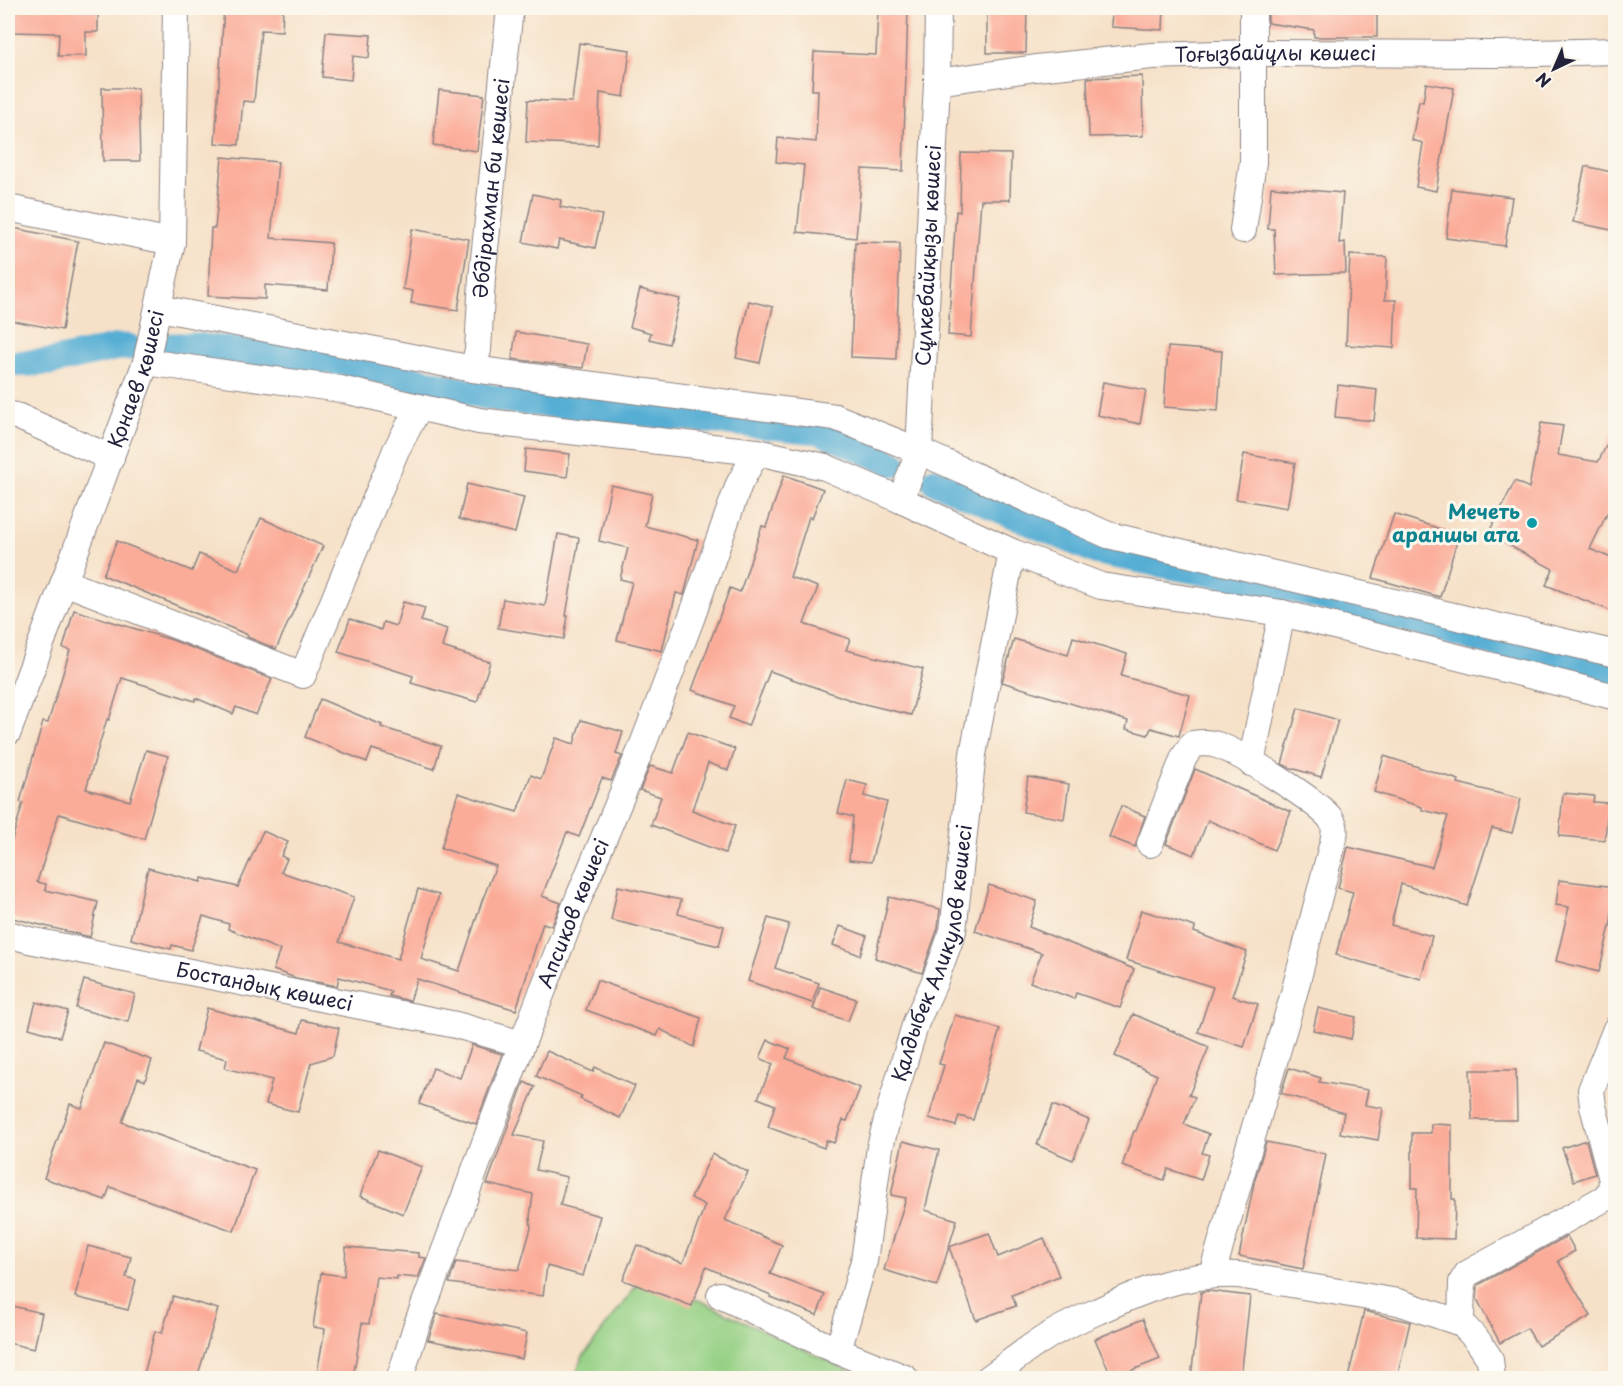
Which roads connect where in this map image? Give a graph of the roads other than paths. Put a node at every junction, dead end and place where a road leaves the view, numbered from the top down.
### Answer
1 (176, 8) edge
2 (510, 8) edge
3 (938, 8) edge
4 (1253, 8) edge
5 (1616, 51) edge
6 (1252, 53) junction
7 (937, 82) junction
8 (8, 208) edge
9 (1244, 230) dead end
10 (172, 242) junction
11 (159, 308) junction
12 (146, 363) junction
13 (473, 369) junction
14 (419, 407) junction
15 (8, 414) edge
16 (919, 451) junction
17 (757, 452) junction
18 (111, 458) junction
19 (901, 500) junction
20 (1012, 552) junction
21 (64, 582) junction
22 (1282, 613) junction
23 (1616, 654) edge
24 (1616, 697) edge
25 (8, 732) edge
26 (1251, 763) junction
27 (1150, 844) dead end
28 (8, 934) edge
29 (1616, 1029) edge
30 (522, 1044) junction
31 (1212, 1274) junction
32 (720, 1295) dead end
33 (1461, 1323) junction
34 (838, 1351) junction
35 (400, 1378) edge
36 (905, 1378) edge
37 (989, 1378) edge
38 (1492, 1378) edge

1 - 10 street, Қонаев көшесі
2 - 13 street, Әбдірахман би көшесі
3 - 7 street, Сұлкебайқызы көшесі
4 - 6 street
5 - 6 street, Тоғызбайұлы көшесі
6 - 7 street, Тоғызбайұлы көшесі
6 - 9 street
7 - 16 street, Сұлкебайқызы көшесі
8 - 10 street
10 - 11 street, Қонаев көшесі
11 - 12 street, Қонаев көшесі
11 - 13 street
12 - 14 street
12 - 18 street, Қонаев көшесі
13 - 16 street
14 - 17 street
14 - 21 street
15 - 18 street
16 - 19 street, Сұлкебайқызы көшесі
16 - 23 street
17 - 19 street
17 - 30 street, Апсиков көшесі
18 - 21 street, Қонаев көшесі
19 - 20 street
20 - 22 street
20 - 34 street, Қалдыбек Аликулов көшесі
21 - 25 street, Қонаев көшесі
22 - 24 street
22 - 26 street
26 - 27 street
26 - 31 street
28 - 30 street, Бостандық көшесі
29 - 33 street
30 - 35 street, Апсиков көшесі
31 - 33 street
31 - 37 street
32 - 34 street
33 - 38 street
34 - 36 street

